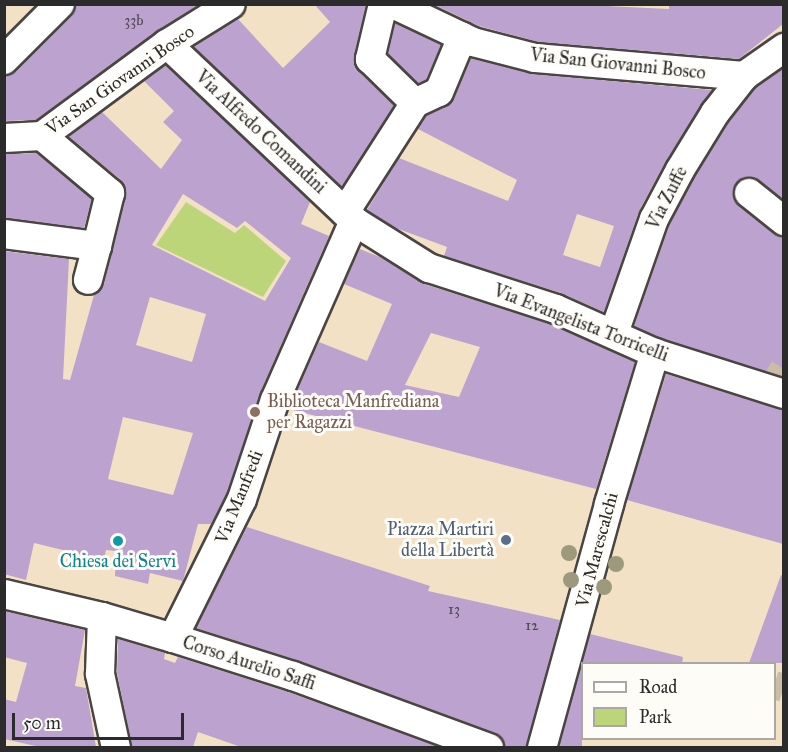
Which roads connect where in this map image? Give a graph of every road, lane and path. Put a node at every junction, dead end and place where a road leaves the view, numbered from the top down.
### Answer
1 (60, 4) edge
2 (384, 4) edge
3 (393, 4) edge
4 (216, 8) edge
5 (462, 37) junction
6 (167, 44) junction
7 (783, 48) edge
8 (4, 60) edge
9 (744, 76) junction
10 (415, 103) junction
11 (42, 136) junction
12 (4, 138) edge
13 (749, 193) dead end
14 (349, 216) junction
15 (783, 221) edge
16 (4, 234) edge
17 (97, 246) junction
18 (88, 280) dead end
19 (614, 333) junction
20 (655, 353) junction
21 (777, 388) edge
22 (4, 594) edge
23 (102, 617) junction
24 (173, 638) junction
25 (116, 747) edge
26 (489, 747) edge
27 (542, 747) edge

1 - 8 street
2 - 10 street
3 - 5 street, Via San Giovanni Bosco
4 - 6 street, Via San Giovanni Bosco
5 - 9 street, Via San Giovanni Bosco
5 - 10 street
6 - 11 street, Via San Giovanni Bosco
6 - 14 street, Via Alfredo Comandini
7 - 9 street, Via Zuffe
9 - 19 street, Via Zuffe
10 - 14 street, Via Manfredi
11 - 12 street, Via San Giovanni Bosco
11 - 17 street
13 - 15 street
14 - 19 street, Via Evangelista Torricelli
14 - 24 street, Via Manfredi
16 - 17 street
17 - 18 street
19 - 20 street, Via Evangelista Torricelli
20 - 21 street, Via Evangelista Torricelli
20 - 27 street, Via Marescalchi
22 - 23 street, Corso Aurelio Saffi
23 - 24 street, Corso Aurelio Saffi
23 - 25 street
24 - 26 street, Corso Aurelio Saffi

